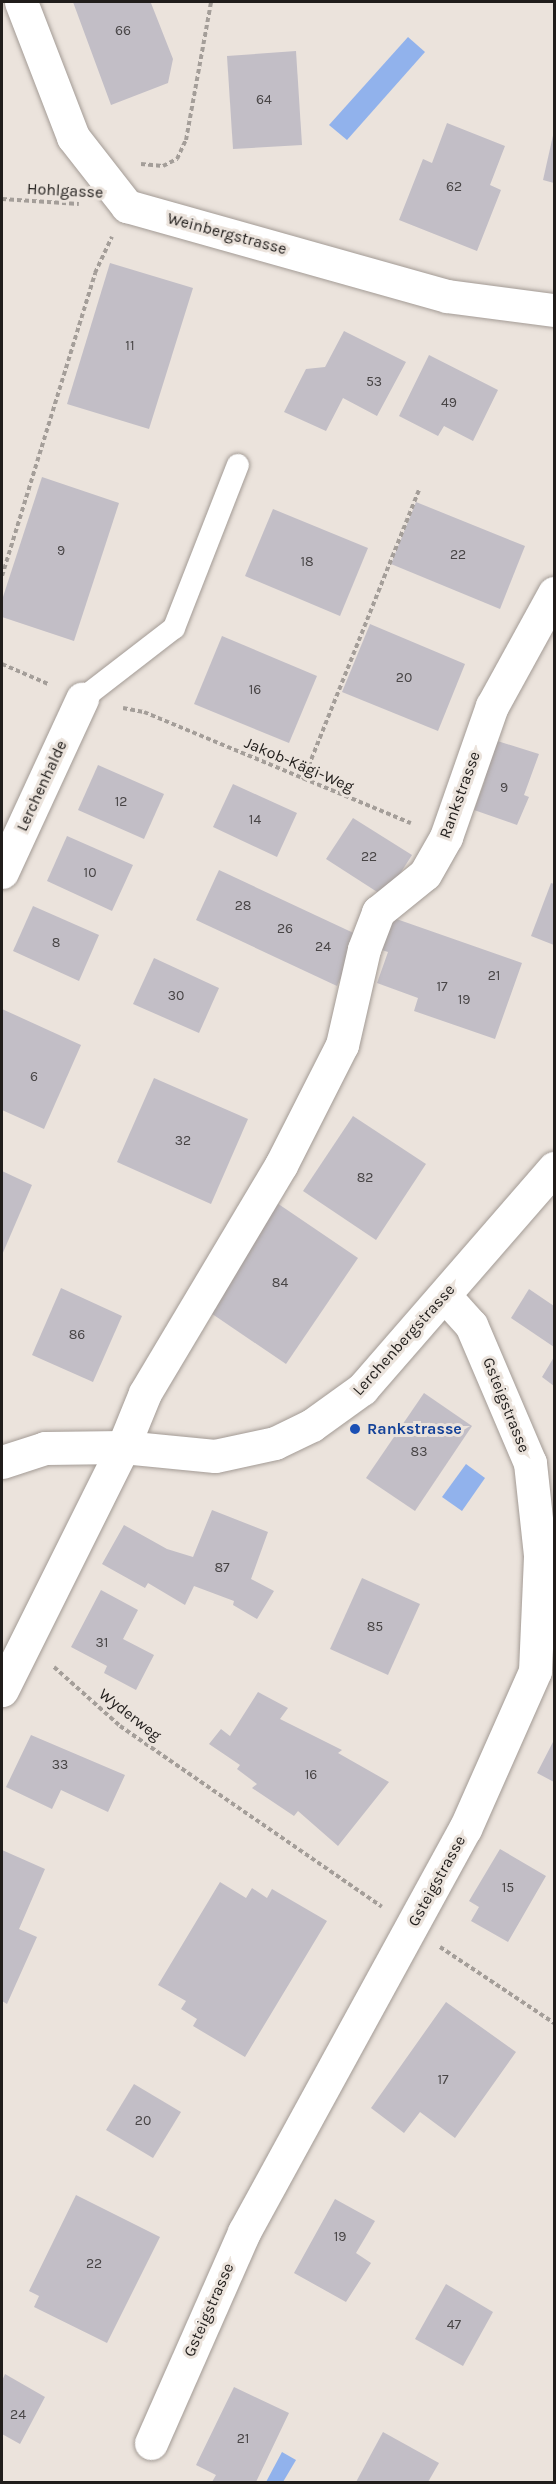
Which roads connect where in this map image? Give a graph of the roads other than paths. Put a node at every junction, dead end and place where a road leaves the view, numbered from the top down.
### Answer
1 (21, 2) edge
2 (555, 310) edge
3 (238, 465) dead end
4 (555, 593) edge
5 (82, 699) joint
6 (2, 872) edge
7 (555, 1168) edge
8 (445, 1296) junction
9 (123, 1447) junction
10 (2, 1462) edge
11 (2, 1690) edge
12 (151, 2443) dead end

1 - 2 street, Weinbergstrasse
3 - 5 lane
4 - 9 street, Rankstrasse
5 - 6 street, Lerchenhalde
7 - 8 street, Lerchenbergstrasse
8 - 9 street, Lerchenbergstrasse
8 - 12 street, Gsteigstrasse
9 - 10 street, Lerchenbergstrasse
9 - 11 street, Rankstrasse

